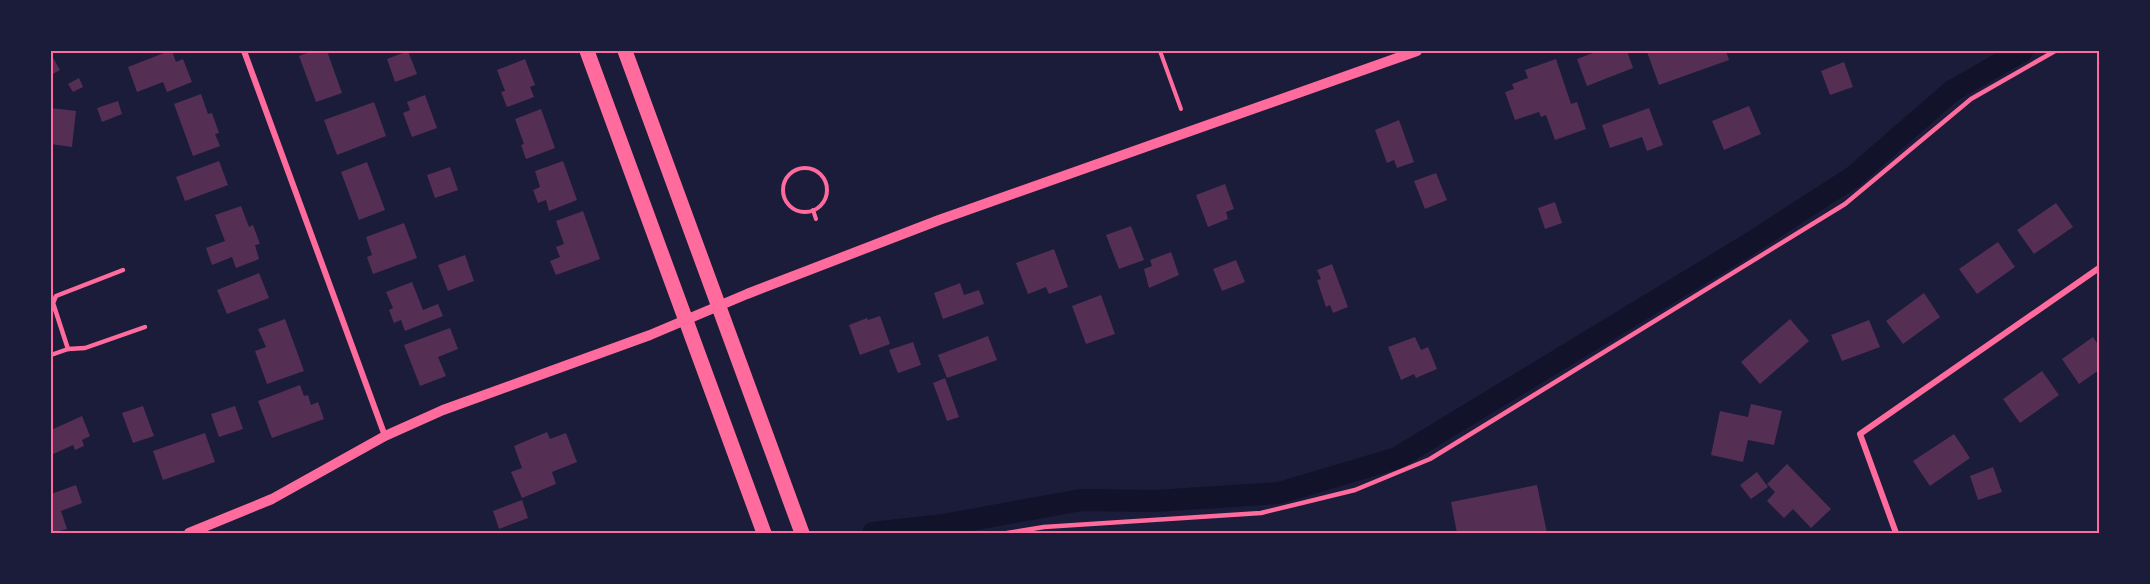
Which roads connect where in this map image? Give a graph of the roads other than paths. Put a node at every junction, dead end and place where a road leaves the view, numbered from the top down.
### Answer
1 (244, 51) edge
2 (586, 51) edge
3 (625, 51) edge
4 (1417, 51) edge
5 (2055, 51) edge
6 (2099, 268) edge
7 (123, 270) dead end
8 (719, 305) junction
9 (686, 320) junction
10 (145, 327) dead end
11 (68, 349) junction
12 (51, 355) edge
13 (385, 436) junction
14 (189, 533) edge
15 (764, 533) edge
16 (802, 533) edge
17 (1007, 533) edge
18 (1896, 533) edge

1 - 13 street
2 - 9 main road
3 - 8 main road
4 - 8 street
5 - 17 lane
6 - 18 street
7 - 11 lane
8 - 9 street
8 - 16 main road
9 - 13 street
9 - 15 main road
10 - 11 lane
11 - 12 lane
13 - 14 street

